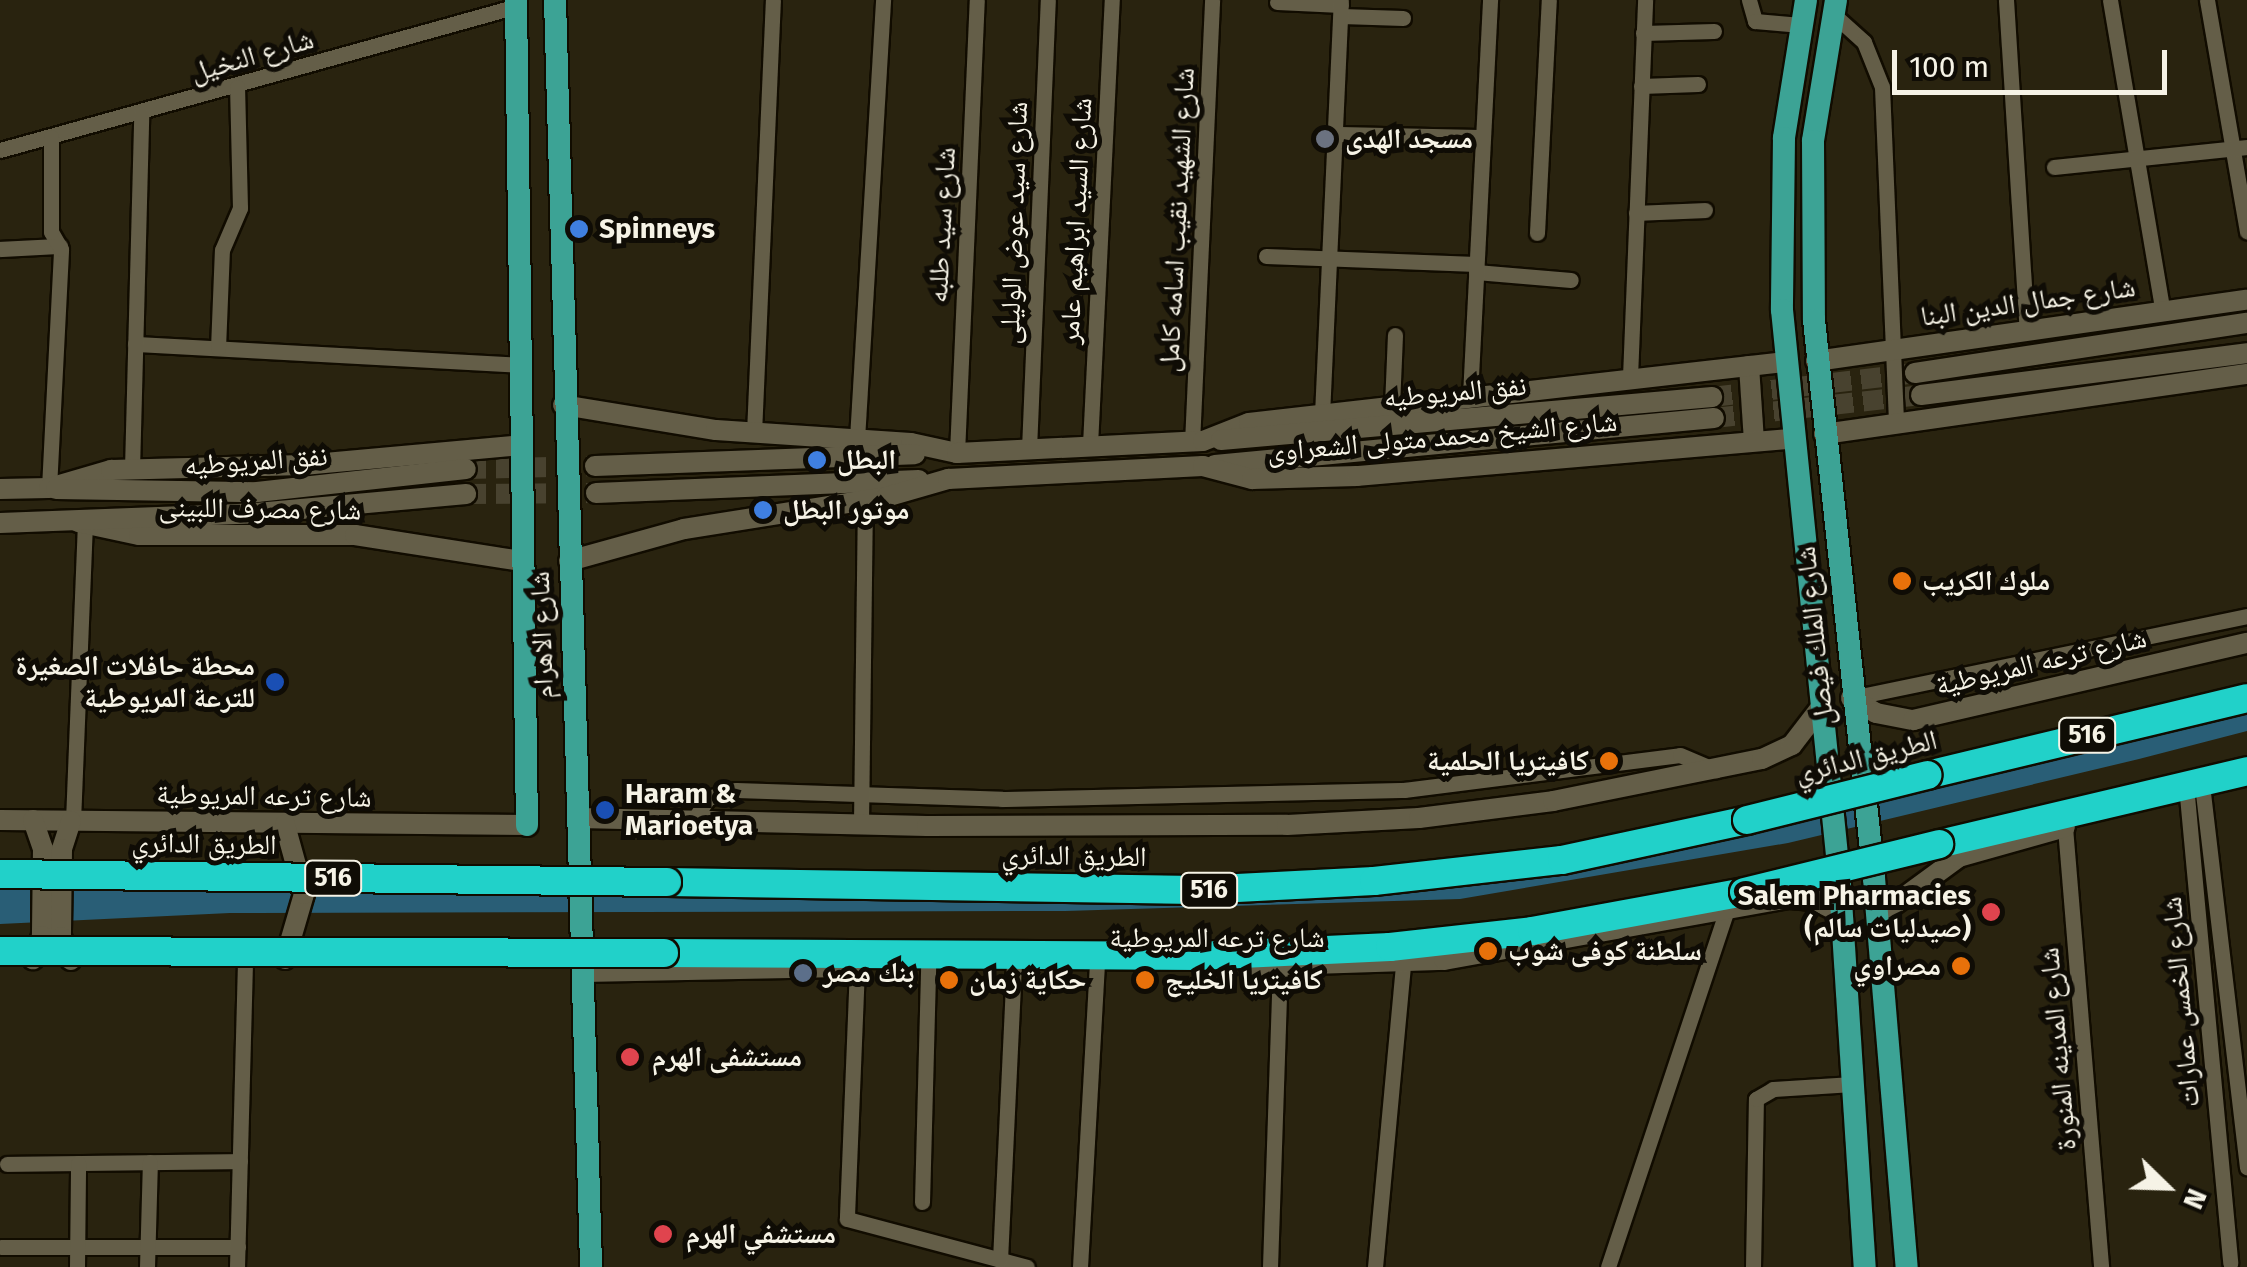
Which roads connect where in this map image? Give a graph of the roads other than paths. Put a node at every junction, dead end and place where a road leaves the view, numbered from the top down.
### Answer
1 (555, 0) edge
2 (774, 0) edge
3 (882, 0) edge
4 (978, 0) edge
5 (1048, 0) edge
6 (1112, 0) edge
7 (1212, 0) edge
8 (1490, 0) edge
9 (1549, 0) edge
10 (1644, 0) edge
11 (1750, 0) edge
12 (1806, 0) edge
13 (2006, 0) edge
14 (2110, 0) edge
15 (2207, 0) edge
16 (1277, 2) edge
17 (516, 3) edge
18 (1341, 7) edge
19 (1834, 7) edge
20 (1403, 18) dead end
21 (1801, 25) junction
22 (1714, 31) dead end
23 (1644, 33) junction
24 (1698, 84) dead end
25 (237, 86) junction
26 (1641, 86) junction
27 (141, 114) junction
28 (1335, 134) junction
29 (51, 137) junction
30 (1483, 137) junction
31 (2240, 148) edge
32 (0, 150) edge
33 (2137, 159) junction
34 (2054, 167) dead end
35 (1705, 210) dead end
36 (1636, 212) junction
37 (2247, 232) edge
38 (1537, 233) dead end
39 (60, 246) junction
40 (0, 250) edge
41 (1266, 256) dead end
42 (1330, 257) junction
43 (1476, 268) junction
44 (1572, 280) dead end
45 (2247, 300) edge
46 (2163, 312) junction
47 (2247, 324) edge
48 (2027, 331) junction
49 (1395, 336) dead end
50 (135, 344) junction
51 (218, 348) junction
52 (1888, 349) junction
53 (2247, 353) edge
54 (1816, 360) junction
55 (1784, 362) junction
56 (520, 366) junction
57 (1749, 366) junction
58 (1915, 373) tunnel mouth
59 (2247, 374) edge
60 (1630, 377) junction
61 (1921, 395) tunnel mouth
62 (1470, 396) junction
63 (563, 405) junction
64 (1392, 406) junction
65 (1322, 415) junction
66 (1896, 424) junction
67 (754, 433) junction
68 (1824, 434) junction
69 (857, 439) junction
70 (1791, 439) junction
71 (1754, 441) junction
72 (1198, 442) junction
73 (521, 445) junction
74 (1090, 445) junction
75 (1030, 449) junction
76 (952, 453) junction
77 (596, 466) tunnel mouth
78 (1203, 466) junction
79 (132, 469) junction
80 (466, 469) tunnel mouth
81 (948, 479) junction
82 (49, 488) junction
83 (0, 489) edge
84 (596, 493) tunnel mouth
85 (466, 494) tunnel mouth
86 (865, 500) junction
87 (76, 521) junction
88 (0, 523) edge
89 (521, 560) junction
90 (569, 561) junction
91 (2247, 616) edge
92 (2247, 643) edge
93 (1851, 698) junction
94 (2247, 698) edge
95 (1820, 710) junction
96 (1716, 770) junction
97 (2247, 771) edge
98 (2247, 784) edge
99 (862, 792) junction
100 (2195, 795) junction
101 (579, 818) junction
102 (0, 820) edge
103 (32, 820) junction
104 (693, 820) junction
105 (72, 821) junction
106 (861, 824) junction
107 (285, 825) junction
108 (527, 825) joint
109 (2065, 827) junction
110 (0, 874) edge
111 (1726, 912) junction
112 (1841, 913) junction
113 (1876, 917) junction
114 (0, 951) edge
115 (1403, 963) junction
116 (0, 964) edge
117 (30, 964) junction
118 (74, 964) junction
119 (246, 964) junction
120 (584, 965) junction
121 (1098, 965) junction
122 (928, 966) junction
123 (1014, 966) junction
124 (1280, 966) junction
125 (857, 967) junction
126 (1853, 1084) junction
127 (240, 1161) junction
128 (150, 1162) junction
129 (78, 1163) junction
130 (7, 1164) dead end
131 (2247, 1167) edge
132 (922, 1202) dead end
133 (0, 1246) edge
134 (77, 1247) junction
135 (148, 1247) junction
136 (238, 1247) junction
137 (1000, 1260) junction
138 (2230, 1263) dead end
139 (77, 1267) edge
140 (148, 1267) edge
141 (237, 1267) edge
142 (591, 1267) edge
143 (1027, 1267) edge
144 (1080, 1267) edge
145 (1270, 1267) edge
146 (1375, 1267) edge
147 (1608, 1267) edge
148 (1752, 1267) edge
149 (1865, 1267) edge
150 (1907, 1267) edge
151 (2101, 1267) edge

1 - 63 main road, شارع الاهرام
2 - 67 street
3 - 69 street
4 - 76 street, شارع سيد طلبه
5 - 75 street, شارع سيد عوض الوليلى
6 - 74 street, شارع السيد ابراهيم عامر
7 - 72 street, شارع الشهيد نقيب اسامه كامل
8 - 30 street
9 - 38 street
10 - 23 street
11 - 21 street
12 - 21 main road, شارع الملك فيصل
13 - 48 street
14 - 33 street
15 - 31 street
16 - 18 street
17 - 25 street, شارع النخيل
17 - 56 main road, شارع الاهرام
18 - 20 street
18 - 28 street
19 - 52 street
19 - 54 main road, شارع الملك فيصل
21 - 55 main road, شارع الملك فيصل
22 - 23 street
23 - 26 street
24 - 26 street
25 - 27 street, شارع النخيل
25 - 51 street
26 - 36 street
27 - 29 street, شارع النخيل
27 - 50 street
28 - 30 street
28 - 42 street
29 - 32 street, شارع النخيل
29 - 39 street
30 - 43 street
31 - 33 street
31 - 37 street
33 - 34 street
33 - 46 street
35 - 36 street
36 - 60 street
39 - 40 street
39 - 82 street
41 - 42 street
42 - 43 street
42 - 65 street
43 - 44 street
43 - 62 street
45 - 46 main road, شارع جمال الدين البنا
46 - 48 main road, شارع جمال الدين البنا
47 - 58 main road
48 - 52 main road, شارع جمال الدين البنا
49 - 64 street
50 - 51 street
50 - 79 street
51 - 56 street
52 - 54 main road, شارع جمال الدين البنا
52 - 66 street
53 - 61 main road
54 - 68 main road, شارع الملك فيصل
55 - 57 main road, شارع الشيخ محمد متولى الشعراوى
55 - 70 main road, شارع الملك فيصل
56 - 73 main road, شارع الاهرام
57 - 60 main road, شارع الشيخ محمد متولى الشعراوى
57 - 71 main road
59 - 66 main road
60 - 62 main road, شارع الشيخ محمد متولى الشعراوى
62 - 64 main road, شارع الشيخ محمد متولى الشعراوى
63 - 67 main road, شارع الشيخ محمد متولى الشعراوى
63 - 90 main road, شارع الاهرام
64 - 65 main road, شارع الشيخ محمد متولى الشعراوى
65 - 72 main road, شارع الشيخ محمد متولى الشعراوى
66 - 68 main road
67 - 69 main road, شارع الشيخ محمد متولى الشعراوى
68 - 93 main road, شارع الملك فيصل
69 - 76 main road, شارع الشيخ محمد متولى الشعراوى
70 - 71 main road, شارع الشيخ محمد متولى الشعراوى
70 - 95 main road, شارع الملك فيصل
71 - 78 main road, شارع الشيخ محمد متولى الشعراوى
72 - 74 main road, شارع الشيخ محمد متولى الشعراوى
72 - 78 main road, نفق المريوطيه
73 - 79 main road, شارع مصرف اللبينى
73 - 89 main road, شارع الاهرام
74 - 75 main road, شارع الشيخ محمد متولى الشعراوى
75 - 76 main road, شارع الشيخ محمد متولى الشعراوى
76 - 77 main road
78 - 81 main road, شارع الشيخ محمد متولى الشعراوى
79 - 82 main road, شارع مصرف اللبينى
80 - 82 main road, نفق المريوطيه
81 - 84 main road
81 - 86 main road, شارع الشيخ محمد متولى الشعراوى
82 - 83 main road, شارع مصرف اللبينى
85 - 87 main road, نفق المريوطيه
86 - 90 main road, شارع الشيخ محمد متولى الشعراوى
86 - 99 street
87 - 88 main road, شارع مصرف اللبينى
87 - 89 main road, شارع مصرف اللبينى
87 - 105 street
89 - 108 main road, شارع الاهرام
90 - 101 main road, شارع الاهرام
91 - 93 street
92 - 93 main road, شارع ترعه المريوطية
93 - 113 main road, شارع الملك فيصل, bridge
94 - 110 highway, الطريق الدائري / 516, bridge
95 - 96 main road
95 - 112 main road, شارع الملك فيصل, bridge
96 - 99 street
96 - 106 main road
97 - 114 highway, bridge
98 - 100 main road
99 - 104 street
99 - 106 street
100 - 109 main road
100 - 131 street
100 - 138 street, شارع الخمس عمارات
101 - 104 main road
101 - 120 main road, شارع الاهرام, bridge
102 - 103 main road, شارع ترعه المريوطية
103 - 105 main road, شارع ترعه المريوطية
103 - 117 main road, bridge
104 - 106 main road
105 - 107 main road, شارع ترعه المريوطية
105 - 118 main road, bridge
107 - 108 main road, شارع ترعه المريوطية
107 - 119 main road, bridge
109 - 113 main road
109 - 151 street, شارع المدينه المنورة
111 - 112 main road, شارع ترعه المريوطية
111 - 115 main road, شارع ترعه المريوطية
111 - 147 street
112 - 126 main road, شارع الملك فيصل
113 - 150 main road, شارع الملك فيصل
115 - 124 main road, شارع ترعه المريوطية
115 - 146 street
116 - 117 main road
117 - 118 main road
118 - 119 main road
119 - 127 street
120 - 125 main road, شارع ترعه المريوطية
120 - 142 main road, شارع الاهرام
121 - 123 main road, شارع ترعه المريوطية
121 - 124 main road, شارع ترعه المريوطية
121 - 144 street
122 - 123 main road, شارع ترعه المريوطية
122 - 125 main road, شارع ترعه المريوطية
122 - 132 street
123 - 137 street
124 - 145 street
125 - 137 street
126 - 148 street
126 - 149 main road, شارع الملك فيصل
127 - 128 street
127 - 136 street
128 - 129 street
128 - 135 street
129 - 130 street
129 - 134 street
133 - 134 street
134 - 135 street
134 - 139 street
135 - 136 street
135 - 140 street
136 - 141 street
137 - 143 street

